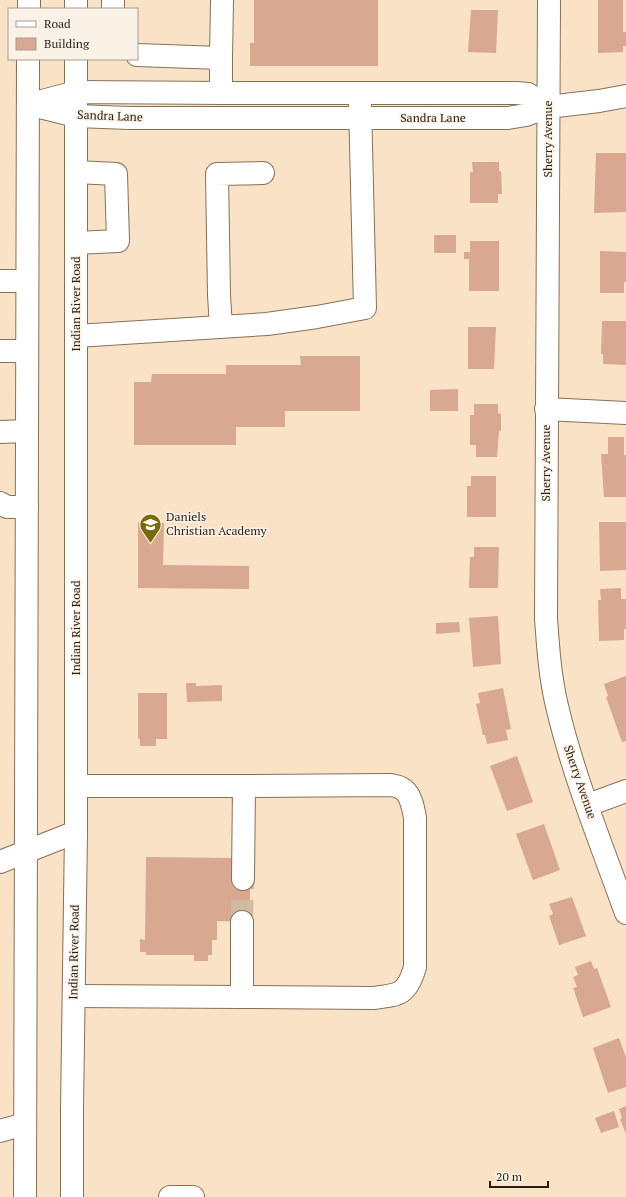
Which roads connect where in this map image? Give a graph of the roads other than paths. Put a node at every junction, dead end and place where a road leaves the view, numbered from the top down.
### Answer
1 (222, 0) edge
2 (549, 0) edge
3 (138, 55) edge
4 (221, 58) junction
5 (28, 60) edge
6 (76, 60) edge
7 (76, 92) junction
8 (221, 93) junction
9 (360, 93) junction
10 (626, 96) edge
11 (28, 104) junction
12 (548, 107) junction
13 (76, 116) junction
14 (361, 118) junction
15 (76, 172) junction
16 (263, 173) dead end
17 (76, 243) junction
18 (0, 281) edge
19 (27, 281) junction
20 (221, 327) junction
21 (76, 336) junction
22 (0, 351) edge
23 (27, 351) junction
24 (546, 409) junction
25 (626, 413) edge
26 (27, 431) junction
27 (0, 432) edge
28 (0, 503) edge
29 (27, 507) junction
30 (76, 786) junction
31 (244, 786) junction
32 (626, 791) edge
33 (588, 805) junction
34 (76, 832) junction
35 (26, 852) junction
36 (0, 862) edge
37 (243, 879) tunnel mouth
38 (626, 913) edge
39 (242, 922) tunnel mouth
40 (74, 996) junction
41 (242, 997) junction
42 (25, 1124) junction
43 (0, 1131) edge
44 (25, 1197) edge
45 (72, 1197) edge
46 (170, 1197) edge
47 (193, 1197) edge

1 - 4 main road
2 - 12 main road, Sherry Avenue
3 - 4 main road
4 - 8 main road
5 - 11 main road
6 - 7 main road, Indian River Road
7 - 8 main road, Sandra Lane
7 - 11 main road, Sandra Lane
7 - 13 main road, Indian River Road
8 - 9 main road, Sandra Lane
9 - 12 main road, Sandra Lane
9 - 14 main road
10 - 12 main road, Sandra Lane
11 - 13 main road, Sandra Lane
11 - 19 main road
12 - 14 main road, Sandra Lane
12 - 24 main road, Sherry Avenue
13 - 14 main road, Sandra Lane
13 - 15 main road, Indian River Road
14 - 20 main road
15 - 17 main road, Indian River Road
15 - 17 main road
16 - 20 main road
17 - 21 main road, Indian River Road
18 - 19 main road
19 - 23 main road
20 - 21 main road
21 - 30 main road, Indian River Road
22 - 23 main road
23 - 26 main road
24 - 25 main road
24 - 33 main road, Sherry Avenue
26 - 27 main road
26 - 29 main road
28 - 29 main road
29 - 35 main road
30 - 31 main road
30 - 34 main road, Indian River Road
31 - 37 main road
31 - 41 main road
32 - 33 main road
33 - 38 main road, Sherry Avenue
34 - 35 main road
34 - 40 main road, Indian River Road
35 - 36 main road
35 - 42 main road
39 - 41 main road
40 - 41 main road
40 - 45 main road, Indian River Road
42 - 43 main road
42 - 44 main road
46 - 47 main road

